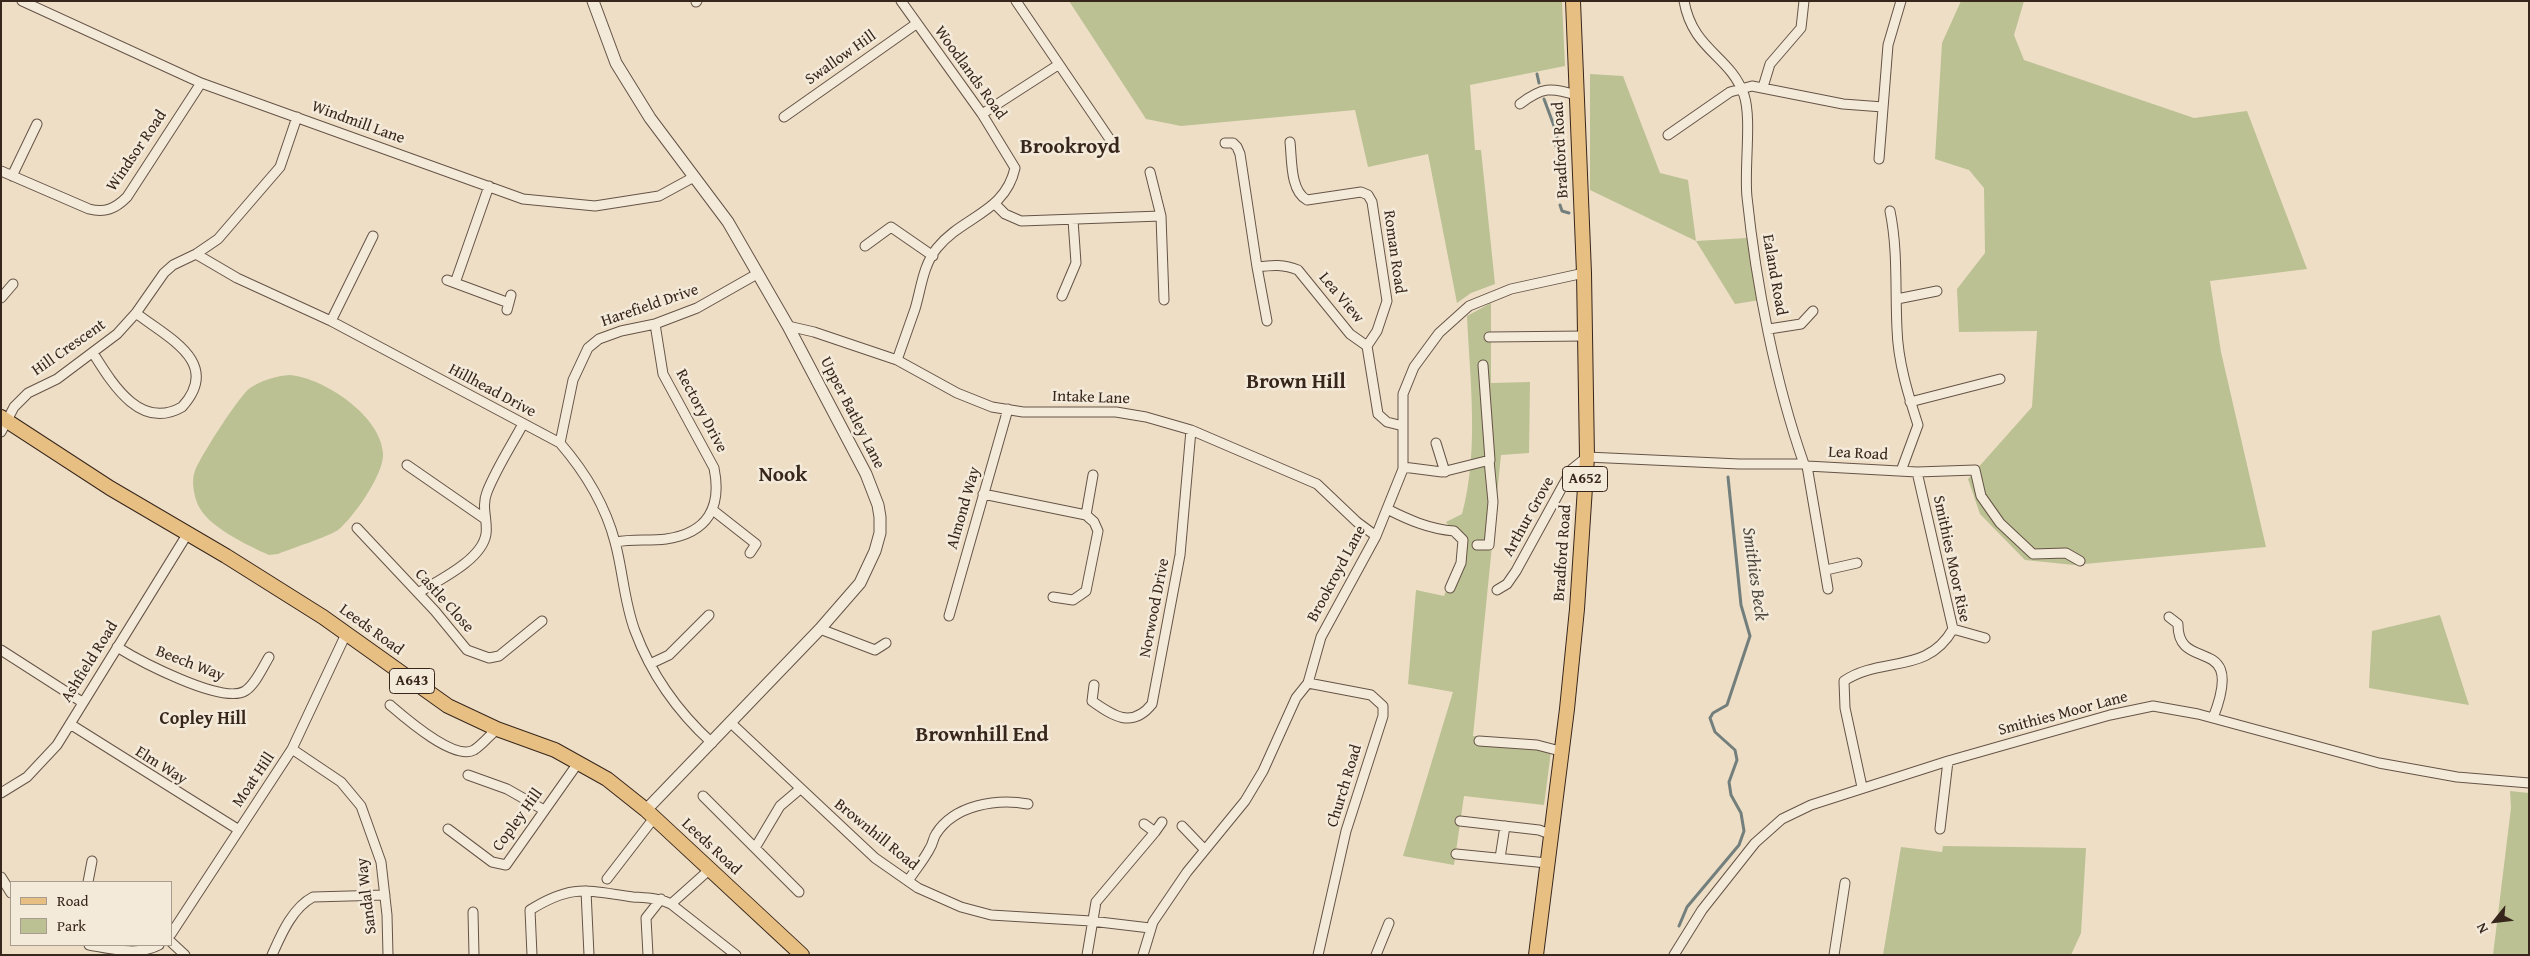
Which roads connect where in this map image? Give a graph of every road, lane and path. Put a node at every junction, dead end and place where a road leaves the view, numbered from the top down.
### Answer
1 (22, 1) edge
2 (593, 1) edge
3 (901, 1) edge
4 (1016, 1) edge
5 (1573, 1) edge
6 (1684, 1) edge
7 (1804, 1) edge
8 (1901, 1) edge
9 (916, 24) junction
10 (1058, 65) junction
11 (201, 83) junction
12 (1762, 87) junction
13 (1741, 88) junction
14 (1576, 96) junction
15 (1520, 104) dead end
16 (1883, 108) junction
17 (982, 114) junction
18 (296, 117) junction
19 (784, 117) dead end
20 (37, 124) dead end
21 (1668, 135) dead end
22 (1109, 138) dead end
23 (1290, 142) dead end
24 (1226, 143) dead end
25 (1879, 159) dead end
26 (1, 171) edge
27 (1150, 172) dead end
28 (12, 176) junction
29 (694, 177) junction
30 (489, 186) junction
31 (995, 204) junction
32 (1890, 211) dead end
33 (1161, 216) junction
34 (1073, 220) junction
35 (373, 236) dead end
36 (865, 246) dead end
37 (196, 254) junction
38 (933, 256) junction
39 (1257, 267) junction
40 (1584, 273) junction
41 (757, 274) junction
42 (13, 284) dead end
43 (1937, 291) dead end
44 (1062, 296) dead end
45 (1, 298) edge
46 (1897, 298) junction
47 (1164, 300) dead end
48 (509, 303) dead end
49 (1813, 311) dead end
50 (136, 313) junction
51 (330, 321) junction
52 (1268, 321) dead end
53 (655, 324) junction
54 (788, 326) junction
55 (1769, 329) junction
56 (1585, 336) junction
57 (1489, 337) dead end
58 (1367, 346) junction
59 (93, 353) junction
60 (897, 360) junction
61 (1483, 365) dead end
62 (2000, 379) dead end
63 (1910, 402) junction
64 (1008, 409) junction
65 (3, 423) edge
66 (523, 424) junction
67 (1403, 426) junction
68 (1191, 430) junction
69 (560, 443) junction
70 (1436, 443) dead end
71 (1586, 457) junction
72 (1489, 460) junction
73 (407, 465) dead end
74 (1806, 465) junction
75 (1403, 467) junction
76 (1901, 471) junction
77 (1445, 472) junction
78 (1918, 472) junction
79 (1093, 475) dead end
80 (983, 494) junction
81 (1387, 509) junction
82 (714, 511) junction
83 (1086, 515) junction
84 (485, 519) junction
85 (357, 528) dead end
86 (188, 534) junction
87 (1376, 536) junction
88 (616, 542) junction
89 (1477, 545) dead end
90 (750, 553) dead end
91 (2080, 561) dead end
92 (1857, 563) dead end
93 (1826, 570) junction
94 (1450, 588) dead end
95 (1828, 589) dead end
96 (1497, 590) dead end
97 (418, 593) junction
98 (1053, 597) dead end
99 (709, 615) dead end
100 (948, 616) dead end
101 (2168, 617) dead end
102 (542, 621) dead end
103 (820, 628) junction
104 (1953, 629) junction
105 (346, 634) junction
106 (1985, 638) dead end
107 (886, 643) dead end
108 (117, 647) junction
109 (1, 650) edge
110 (269, 657) dead end
111 (650, 664) junction
112 (1308, 683) junction
113 (1094, 684) dead end
114 (82, 702) junction
115 (390, 705) dead end
116 (2213, 718) junction
117 (731, 723) junction
118 (70, 724) junction
119 (497, 729) junction
120 (1479, 740) dead end
121 (712, 743) junction
122 (292, 749) junction
123 (1560, 751) junction
124 (1948, 761) junction
125 (578, 763) junction
126 (468, 775) dead end
127 (2529, 783) edge
128 (1862, 788) junction
129 (800, 789) junction
130 (1, 793) edge
131 (703, 796) dead end
132 (1028, 804) dead end
133 (544, 810) junction
134 (650, 814) junction
135 (1460, 821) dead end
136 (1162, 822) dead end
137 (1144, 824) dead end
138 (1182, 826) dead end
139 (1504, 826) junction
140 (1940, 829) dead end
141 (239, 830) junction
142 (448, 830) dead end
143 (1155, 832) junction
144 (1550, 834) junction
145 (755, 848) junction
146 (1205, 850) junction
147 (1456, 854) dead end
148 (1500, 858) junction
149 (92, 861) dead end
150 (1547, 863) junction
151 (710, 870) junction
152 (1, 878) edge
153 (607, 879) dead end
154 (88, 881) edge
155 (908, 881) junction
156 (1845, 883) dead end
157 (586, 891) junction
158 (10, 892) edge
159 (799, 892) dead end
160 (385, 895) junction
161 (661, 899) junction
162 (671, 904) junction
163 (473, 912) dead end
164 (1091, 921) junction
165 (1389, 923) dead end
166 (1150, 928) junction
167 (172, 932) edge
168 (172, 943) edge
169 (95, 946) edge
170 (157, 946) edge
171 (185, 955) edge
172 (272, 955) edge
173 (388, 955) edge
174 (474, 955) edge
175 (532, 955) edge
176 (589, 955) edge
177 (648, 955) edge
178 (736, 955) edge
179 (802, 955) edge
180 (1087, 955) edge
181 (1142, 955) edge
182 (1318, 955) edge
183 (1376, 955) edge
184 (1536, 955) edge
185 (1674, 955) edge
186 (1834, 955) edge

1 - 11 street, Windmill Lane
2 - 29 street, Upper Batley Lane
3 - 9 street, Woodlands Road
4 - 10 street
5 - 14 main road, Bradford Road / A652
6 - 13 street, Ealand Road
7 - 12 street
8 - 16 street
9 - 17 street, Woodlands Road
9 - 19 street, Swallow Hill
10 - 17 street
10 - 22 street
11 - 18 street, Windmill Lane
11 - 28 street, Windsor Road
12 - 13 street
12 - 16 street
13 - 21 street
13 - 55 street, Ealand Road
14 - 15 street
14 - 40 main road, Bradford Road / A652
16 - 25 street
17 - 31 street, Woodlands Road
18 - 30 street, Windmill Lane
18 - 37 street
20 - 28 street
23 - 58 street, Roman Road
24 - 39 street
26 - 28 street, Windsor Road
27 - 33 street
29 - 30 street, Windmill Lane
29 - 41 street, Upper Batley Lane
30 - 48 street
31 - 34 street
31 - 38 street, Woodlands Road
32 - 46 street
33 - 34 street
33 - 47 street
34 - 44 street
35 - 51 street
36 - 38 street
37 - 50 street, Hill Crescent
37 - 51 street, Hillhead Drive
38 - 60 street, Woodlands Road
39 - 52 street
39 - 58 street, Lea View
40 - 56 main road, Bradford Road / A652
40 - 67 street, Brookroyd Lane
41 - 53 street, Harefield Drive
41 - 54 street, Upper Batley Lane
42 - 45 street
43 - 46 street
46 - 63 street
49 - 55 street
50 - 59 street, Hill Crescent
50 - 59 street
51 - 66 street, Hillhead Drive
53 - 69 street, Harefield Drive
53 - 82 street, Rectory Drive
54 - 60 street, Intake Lane
54 - 103 street, Upper Batley Lane
55 - 74 street, Ealand Road
56 - 57 street
56 - 71 main road, Bradford Road / A652
58 - 67 street, Lea View
59 - 65 street, Hill Crescent
60 - 64 street, Intake Lane
61 - 72 street
62 - 63 street
63 - 76 street
64 - 68 street, Intake Lane
64 - 80 street, Almond Way
65 - 86 main road, Leeds Road / A643
66 - 69 street, Hillhead Drive
66 - 84 street
67 - 75 street, Brookroyd Lane
68 - 87 street, Intake Lane
68 - 113 street, Norwood Drive
69 - 88 street, Hillhead Drive
70 - 77 street
71 - 74 street, Lea Road
71 - 96 street, Arthur Grove
71 - 123 main road, Bradford Road / A652
72 - 77 street
72 - 89 street
73 - 84 street
74 - 76 street, Lea Road
74 - 93 street, Ealand Road
75 - 77 street
75 - 81 street, Brookroyd Lane
76 - 78 street, Lea Road
78 - 91 street, Lea Road
78 - 104 street, Smithies Moor Rise
79 - 83 street
80 - 83 street
80 - 100 street, Almond Way
81 - 87 street, Brookroyd Lane
81 - 94 street
82 - 88 street
82 - 90 street
83 - 98 street
84 - 97 street
85 - 97 street, Castle Close
86 - 105 main road, Leeds Road / A643
86 - 108 street, Ashfield Road
87 - 112 street, Brookroyd Lane
88 - 111 street, Hillhead Drive
92 - 93 street
93 - 95 street, Ealand Road
97 - 102 street, Castle Close
99 - 111 street
101 - 116 street
103 - 107 street
103 - 117 street, Upper Batley Lane
104 - 106 street
104 - 128 street, Smithies Moor Rise
105 - 119 main road, Leeds Road / A643
105 - 122 street, Moat Hill
108 - 110 street, Beech Way
108 - 114 street, Ashfield Road
109 - 114 street
111 - 121 street, Hillhead Drive
112 - 146 street, Brookroyd Lane
112 - 182 street, Church Road
114 - 118 street, Ashfield Road
115 - 119 street
116 - 124 street, Smithies Moor Lane
116 - 127 street, Smithies Moor Lane
117 - 121 street, Upper Batley Lane
117 - 129 street, Brownhill Road
118 - 130 street, Ashfield Road
118 - 141 street, Elm Way
119 - 125 main road, Leeds Road / A643
120 - 123 street
121 - 134 street, Upper Batley Lane
122 - 141 street, Moat Hill
122 - 160 street, Sandal Way
123 - 144 main road, Bradford Road / A652
124 - 128 street, Smithies Moor Lane
124 - 140 street
125 - 133 street, Copley Hill
125 - 134 main road, Leeds Road / A643
126 - 133 street
128 - 185 street, Smithies Moor Lane
129 - 145 street
129 - 155 street, Brownhill Road
131 - 145 street
132 - 155 street
133 - 142 street, Copley Hill
134 - 151 main road, Leeds Road / A643
134 - 153 street
135 - 139 street
136 - 143 street
137 - 143 street
138 - 146 street
139 - 144 street
139 - 148 street
141 - 167 street, Moat Hill
143 - 164 street
144 - 150 main road, Bradford Road / A652
145 - 159 street
146 - 166 street, Brookroyd Lane
147 - 148 street
148 - 150 street
149 - 154 street
150 - 184 main road, Bradford Road / A652
151 - 162 street
151 - 179 main road, Leeds Road / A643
152 - 158 street
155 - 164 street, Brownhill Road
156 - 186 street
157 - 161 street
157 - 175 street
157 - 176 street
160 - 172 street
160 - 173 street, Sandal Way
161 - 162 street
161 - 177 street
162 - 178 street
163 - 174 street
164 - 166 street, Brownhill Road
164 - 180 street
165 - 183 street
166 - 181 street, Brookroyd Lane
168 - 171 street
169 - 170 street

